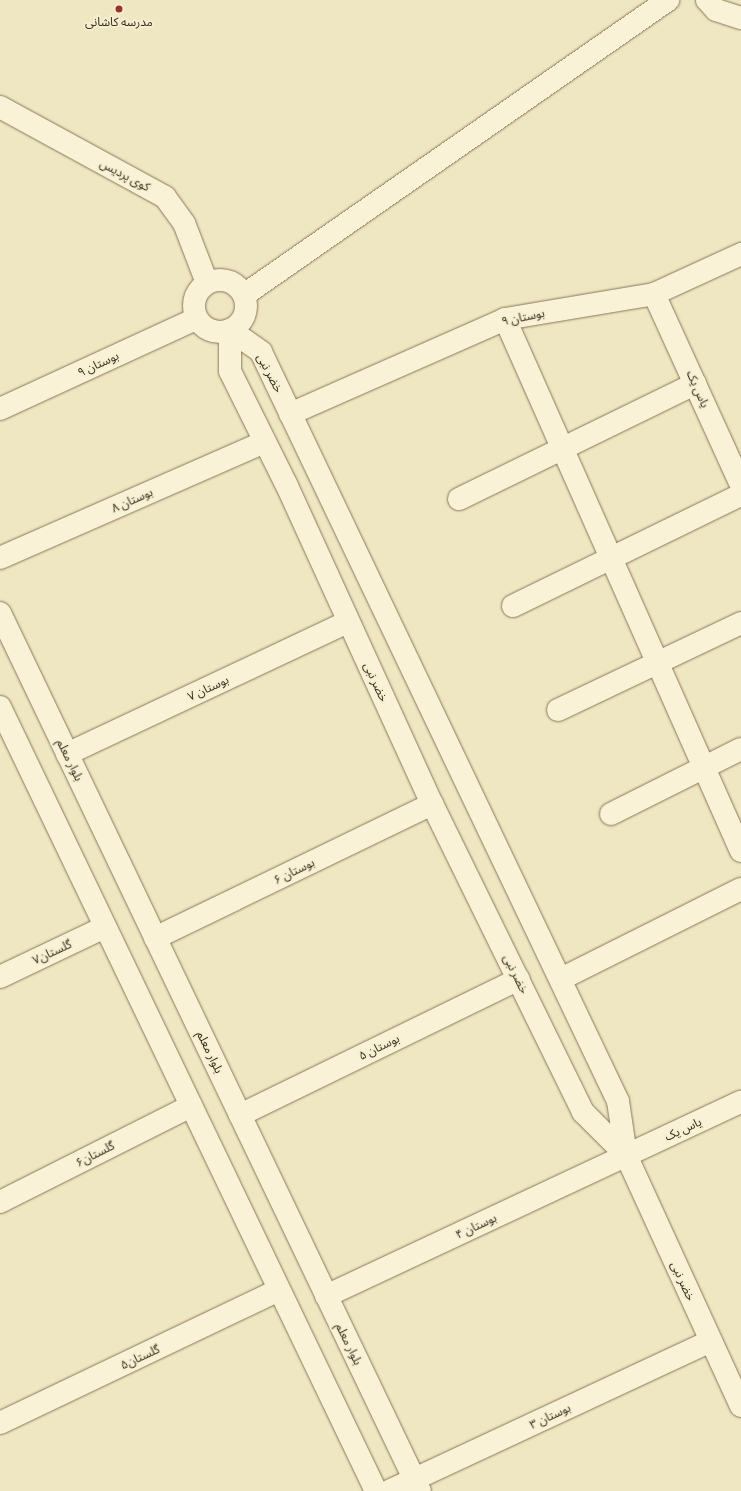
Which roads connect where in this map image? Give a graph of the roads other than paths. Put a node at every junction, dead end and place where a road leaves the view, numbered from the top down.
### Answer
1 (668, 0) edge
2 (707, 0) edge
3 (741, 18) edge
4 (0, 107) edge
5 (741, 254) edge
6 (207, 283) junction
7 (654, 294) junction
8 (244, 295) junction
9 (196, 319) junction
10 (505, 319) junction
11 (230, 330) junction
12 (695, 384) junction
13 (0, 409) edge
14 (290, 414) junction
15 (264, 442) junction
16 (562, 449) junction
17 (741, 484) edge
18 (741, 495) edge
19 (459, 499) dead end
20 (0, 558) edge
21 (611, 558) junction
22 (513, 606) dead end
23 (0, 613) edge
24 (348, 622) junction
25 (741, 623) edge
26 (658, 662) junction
27 (0, 707) edge
28 (558, 710) dead end
29 (7, 743) edge
30 (741, 750) edge
31 (67, 754) junction
32 (704, 768) junction
33 (432, 804) junction
34 (611, 814) dead end
35 (741, 851) edge
36 (741, 890) edge
37 (105, 927) junction
38 (155, 938) junction
39 (0, 977) edge
40 (561, 979) junction
41 (518, 980) junction
42 (741, 1102) edge
43 (191, 1106) junction
44 (240, 1114) junction
45 (626, 1155) junction
46 (0, 1202) edge
47 (280, 1290) junction
48 (326, 1296) junction
49 (711, 1341) junction
50 (741, 1406) edge
51 (0, 1423) edge
52 (417, 1485) edge
53 (376, 1491) edge
54 (389, 1491) edge

1 - 8 street
2 - 3 street
4 - 6 street, کوی پردیس
5 - 7 street, بوستان ۹
6 - 8 street
6 - 9 street
7 - 10 street, بوستان ۹
7 - 12 street, یاس یک
8 - 11 street
9 - 11 street
9 - 13 street, بوستان ۹
10 - 14 street, بوستان ۹
10 - 16 street
11 - 14 street, خضر نبی
11 - 15 street, خضر نبی
12 - 16 street
12 - 17 street, یاس یک
14 - 40 street, خضر نبی
15 - 20 street, بوستان ۸
15 - 24 street, خضر نبی
16 - 19 street
16 - 21 street
18 - 21 street
21 - 22 street
21 - 26 street
23 - 31 street, بلوار معلم
24 - 31 street, بوستان ۷
24 - 33 street, خضر نبی
25 - 26 street
26 - 28 street
26 - 32 street
27 - 29 street
29 - 37 street
30 - 32 street
31 - 38 street, بلوار معلم
32 - 34 street
32 - 35 street
33 - 38 street, بوستان ۶
33 - 41 street, خضر نبی
36 - 40 street
37 - 39 street, گلستان۷
37 - 43 street
38 - 44 street, بلوار معلم
40 - 45 street, خضر نبی
41 - 44 street, بوستان ۵
41 - 45 street, خضر نبی
42 - 45 street, یاس یک
43 - 46 street, گلستان۶
43 - 47 street
44 - 48 street, بلوار معلم
45 - 48 street, بوستان ۴
45 - 49 street, خضر نبی
47 - 51 street, گلستان۵
47 - 53 street
48 - 52 street, بلوار معلم
49 - 50 street, خضر نبی
49 - 52 street, بوستان ۳
52 - 54 street, بوستان ۳

